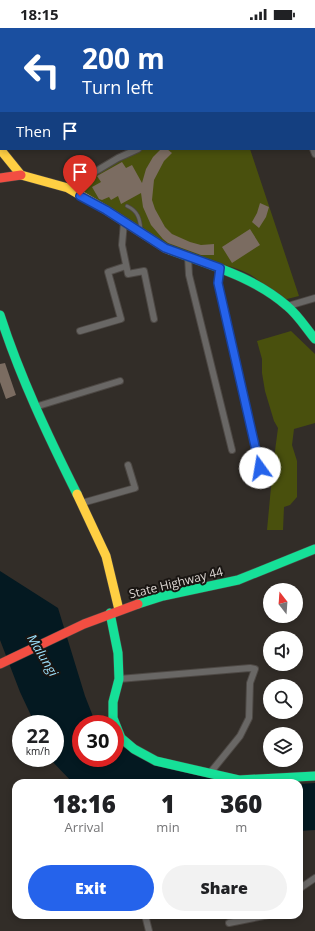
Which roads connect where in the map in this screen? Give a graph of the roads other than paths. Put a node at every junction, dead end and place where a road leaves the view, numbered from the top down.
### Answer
1 (1, 150) edge
2 (136, 150) edge
3 (21, 175) junction
4 (0, 178) edge
5 (68, 188) junction
6 (127, 206) dead end
7 (124, 222) junction
8 (141, 232) junction
9 (188, 257) junction
10 (126, 266) junction
11 (220, 268) junction
12 (315, 298) edge
13 (288, 306) junction
14 (0, 315) edge
15 (154, 319) dead end
16 (80, 331) dead end
17 (315, 339) edge
18 (120, 381) dead end
19 (35, 407) junction
20 (232, 450) dead end
21 (128, 465) dead end
22 (260, 468) dead end
23 (82, 503) junction
24 (315, 549) edge
25 (114, 611) junction
26 (0, 664) edge
27 (119, 679) junction
28 (210, 773) junction
29 (315, 776) edge
30 (235, 779) edge
31 (258, 779) edge
32 (315, 878) edge
33 (303, 886) edge
34 (146, 919) edge
35 (249, 919) edge
36 (229, 923) dead end
37 (149, 931) edge

1 - 3 street
2 - 5 street
3 - 4 street
3 - 5 street
5 - 7 street
6 - 8 lane
7 - 8 street
7 - 10 street
8 - 9 street
9 - 11 street
9 - 20 street
10 - 15 street
10 - 16 street
11 - 13 street
11 - 22 street
12 - 13 street
13 - 17 street
14 - 19 street
18 - 19 street
19 - 23 street
21 - 23 street
23 - 25 street
24 - 25 street, State Highway 44
25 - 26 street, State Highway 44
25 - 27 street
27 - 28 street
27 - 28 street
28 - 30 street
29 - 31 street
32 - 33 street
34 - 37 street
35 - 36 street

